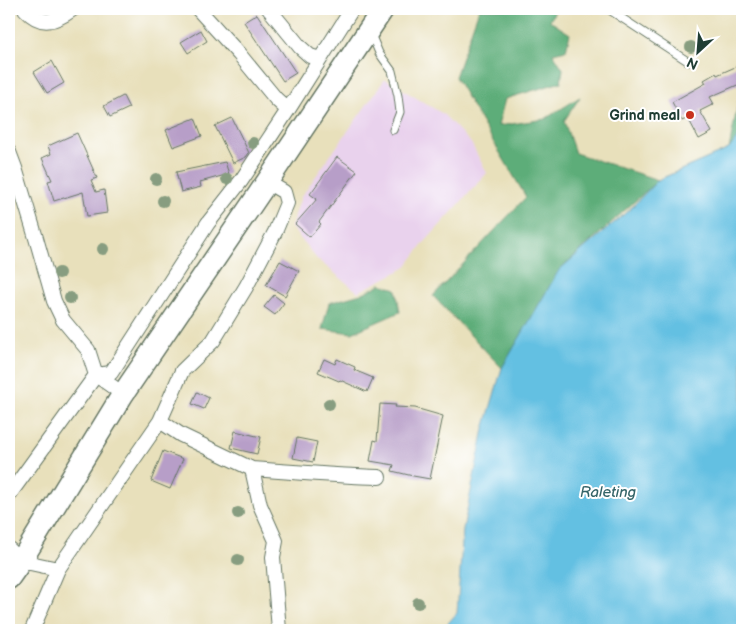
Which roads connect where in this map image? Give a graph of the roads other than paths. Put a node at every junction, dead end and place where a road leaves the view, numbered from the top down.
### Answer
1 (25, 9) edge
2 (73, 9) edge
3 (198, 9) edge
4 (269, 9) edge
5 (352, 9) edge
6 (383, 9) edge
7 (608, 9) edge
8 (369, 29) junction
9 (320, 59) junction
10 (689, 62) dead end
11 (288, 110) junction
12 (393, 130) dead end
13 (9, 152) edge
14 (267, 182) junction
15 (96, 376) junction
16 (123, 394) junction
17 (160, 421) junction
18 (252, 469) junction
19 (379, 477) dead end
20 (9, 496) edge
21 (15, 555) edge
22 (58, 569) junction
23 (9, 578) edge
24 (32, 630) edge
25 (279, 630) edge

1 - 2 street
3 - 11 street
4 - 9 street
5 - 9 street
6 - 8 main road
7 - 10 lane
8 - 12 lane
8 - 14 main road
9 - 11 street
11 - 15 street
13 - 15 street
14 - 16 main road
14 - 17 street
15 - 16 street
15 - 20 street
16 - 21 main road
17 - 18 street
17 - 22 street
18 - 19 street
18 - 25 street
21 - 22 street
21 - 23 main road
22 - 24 street

